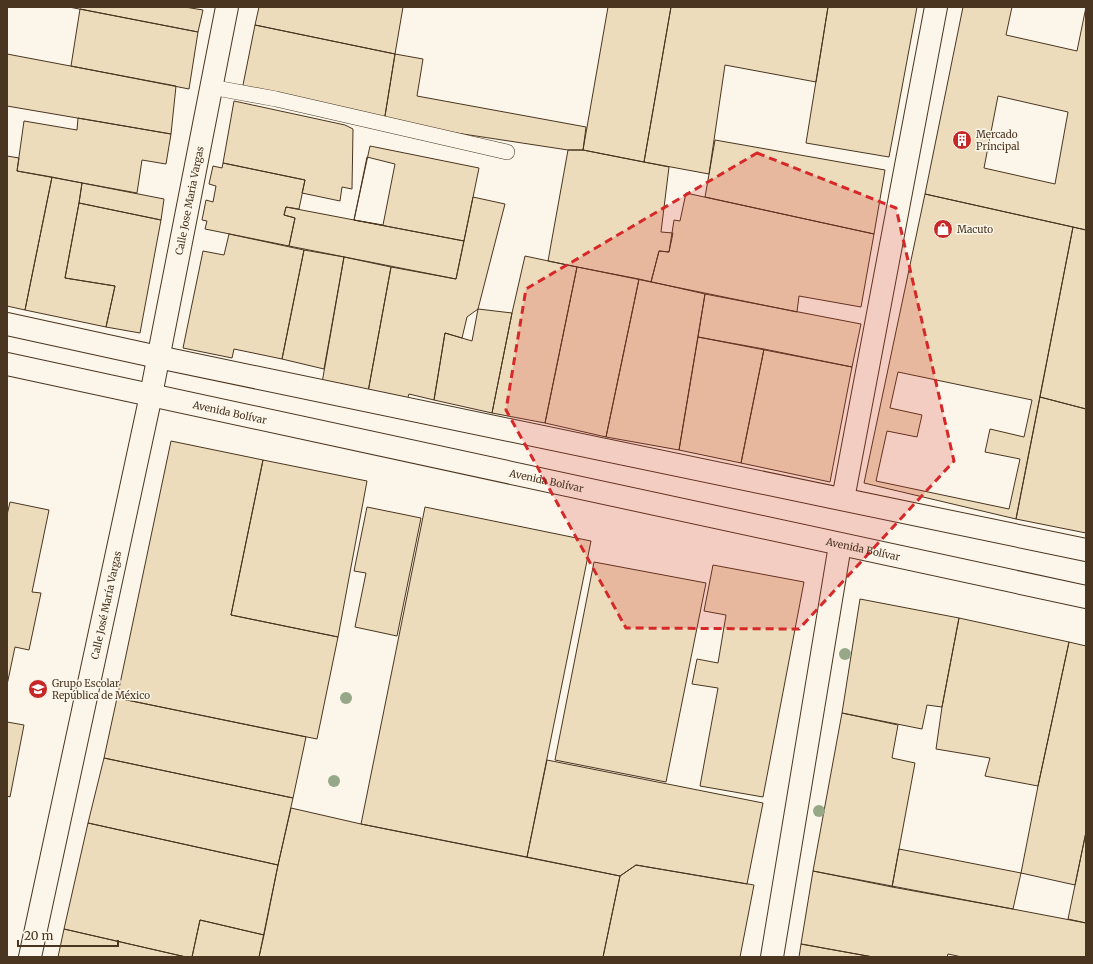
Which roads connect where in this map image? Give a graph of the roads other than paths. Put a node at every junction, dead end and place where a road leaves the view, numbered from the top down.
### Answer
1 (228, 7) edge
2 (936, 7) edge
3 (211, 88) junction
4 (507, 152) dead end
5 (7, 324) edge
6 (158, 357) junction
7 (7, 364) edge
8 (151, 395) junction
9 (843, 499) junction
10 (840, 545) junction
11 (1086, 550) edge
12 (1086, 597) edge
13 (30, 957) edge
14 (772, 957) edge

1 - 3 main road, Calle Jose Maria Vargas
2 - 9 main road
3 - 4 lane
3 - 6 main road, Calle Jose Maria Vargas
5 - 6 main road
6 - 8 main road, Calle Jose Maria Vargas
6 - 9 main road
7 - 8 main road, Avenida Bolívar
8 - 10 main road, Avenida Bolívar
8 - 13 main road, Calle José María Vargas
9 - 11 main road
10 - 12 main road, Avenida Bolívar
10 - 14 main road

